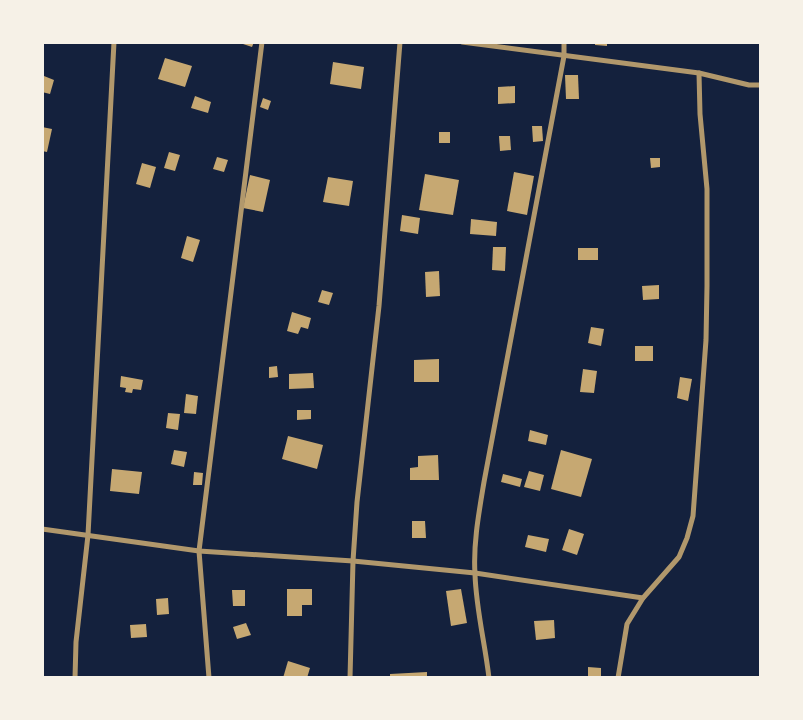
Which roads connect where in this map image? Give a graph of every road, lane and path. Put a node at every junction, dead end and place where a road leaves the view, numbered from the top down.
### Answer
1 (114, 42) edge
2 (262, 42) edge
3 (400, 42) edge
4 (462, 42) edge
5 (564, 42) edge
6 (564, 56) junction
7 (699, 73) junction
8 (760, 85) edge
9 (42, 529) edge
10 (88, 535) junction
11 (199, 551) junction
12 (353, 561) junction
13 (474, 574) junction
14 (642, 598) junction
15 (75, 678) edge
16 (209, 678) edge
17 (350, 678) edge
18 (489, 678) edge
19 (618, 678) edge

1 - 10 street
2 - 11 street
3 - 12 street
4 - 6 street
5 - 6 street
6 - 7 street
6 - 13 street
7 - 8 street
7 - 14 street
9 - 10 street
10 - 11 street
10 - 15 street
11 - 12 street
11 - 16 street
12 - 13 street
12 - 17 street
13 - 14 street
13 - 18 street
14 - 19 street

